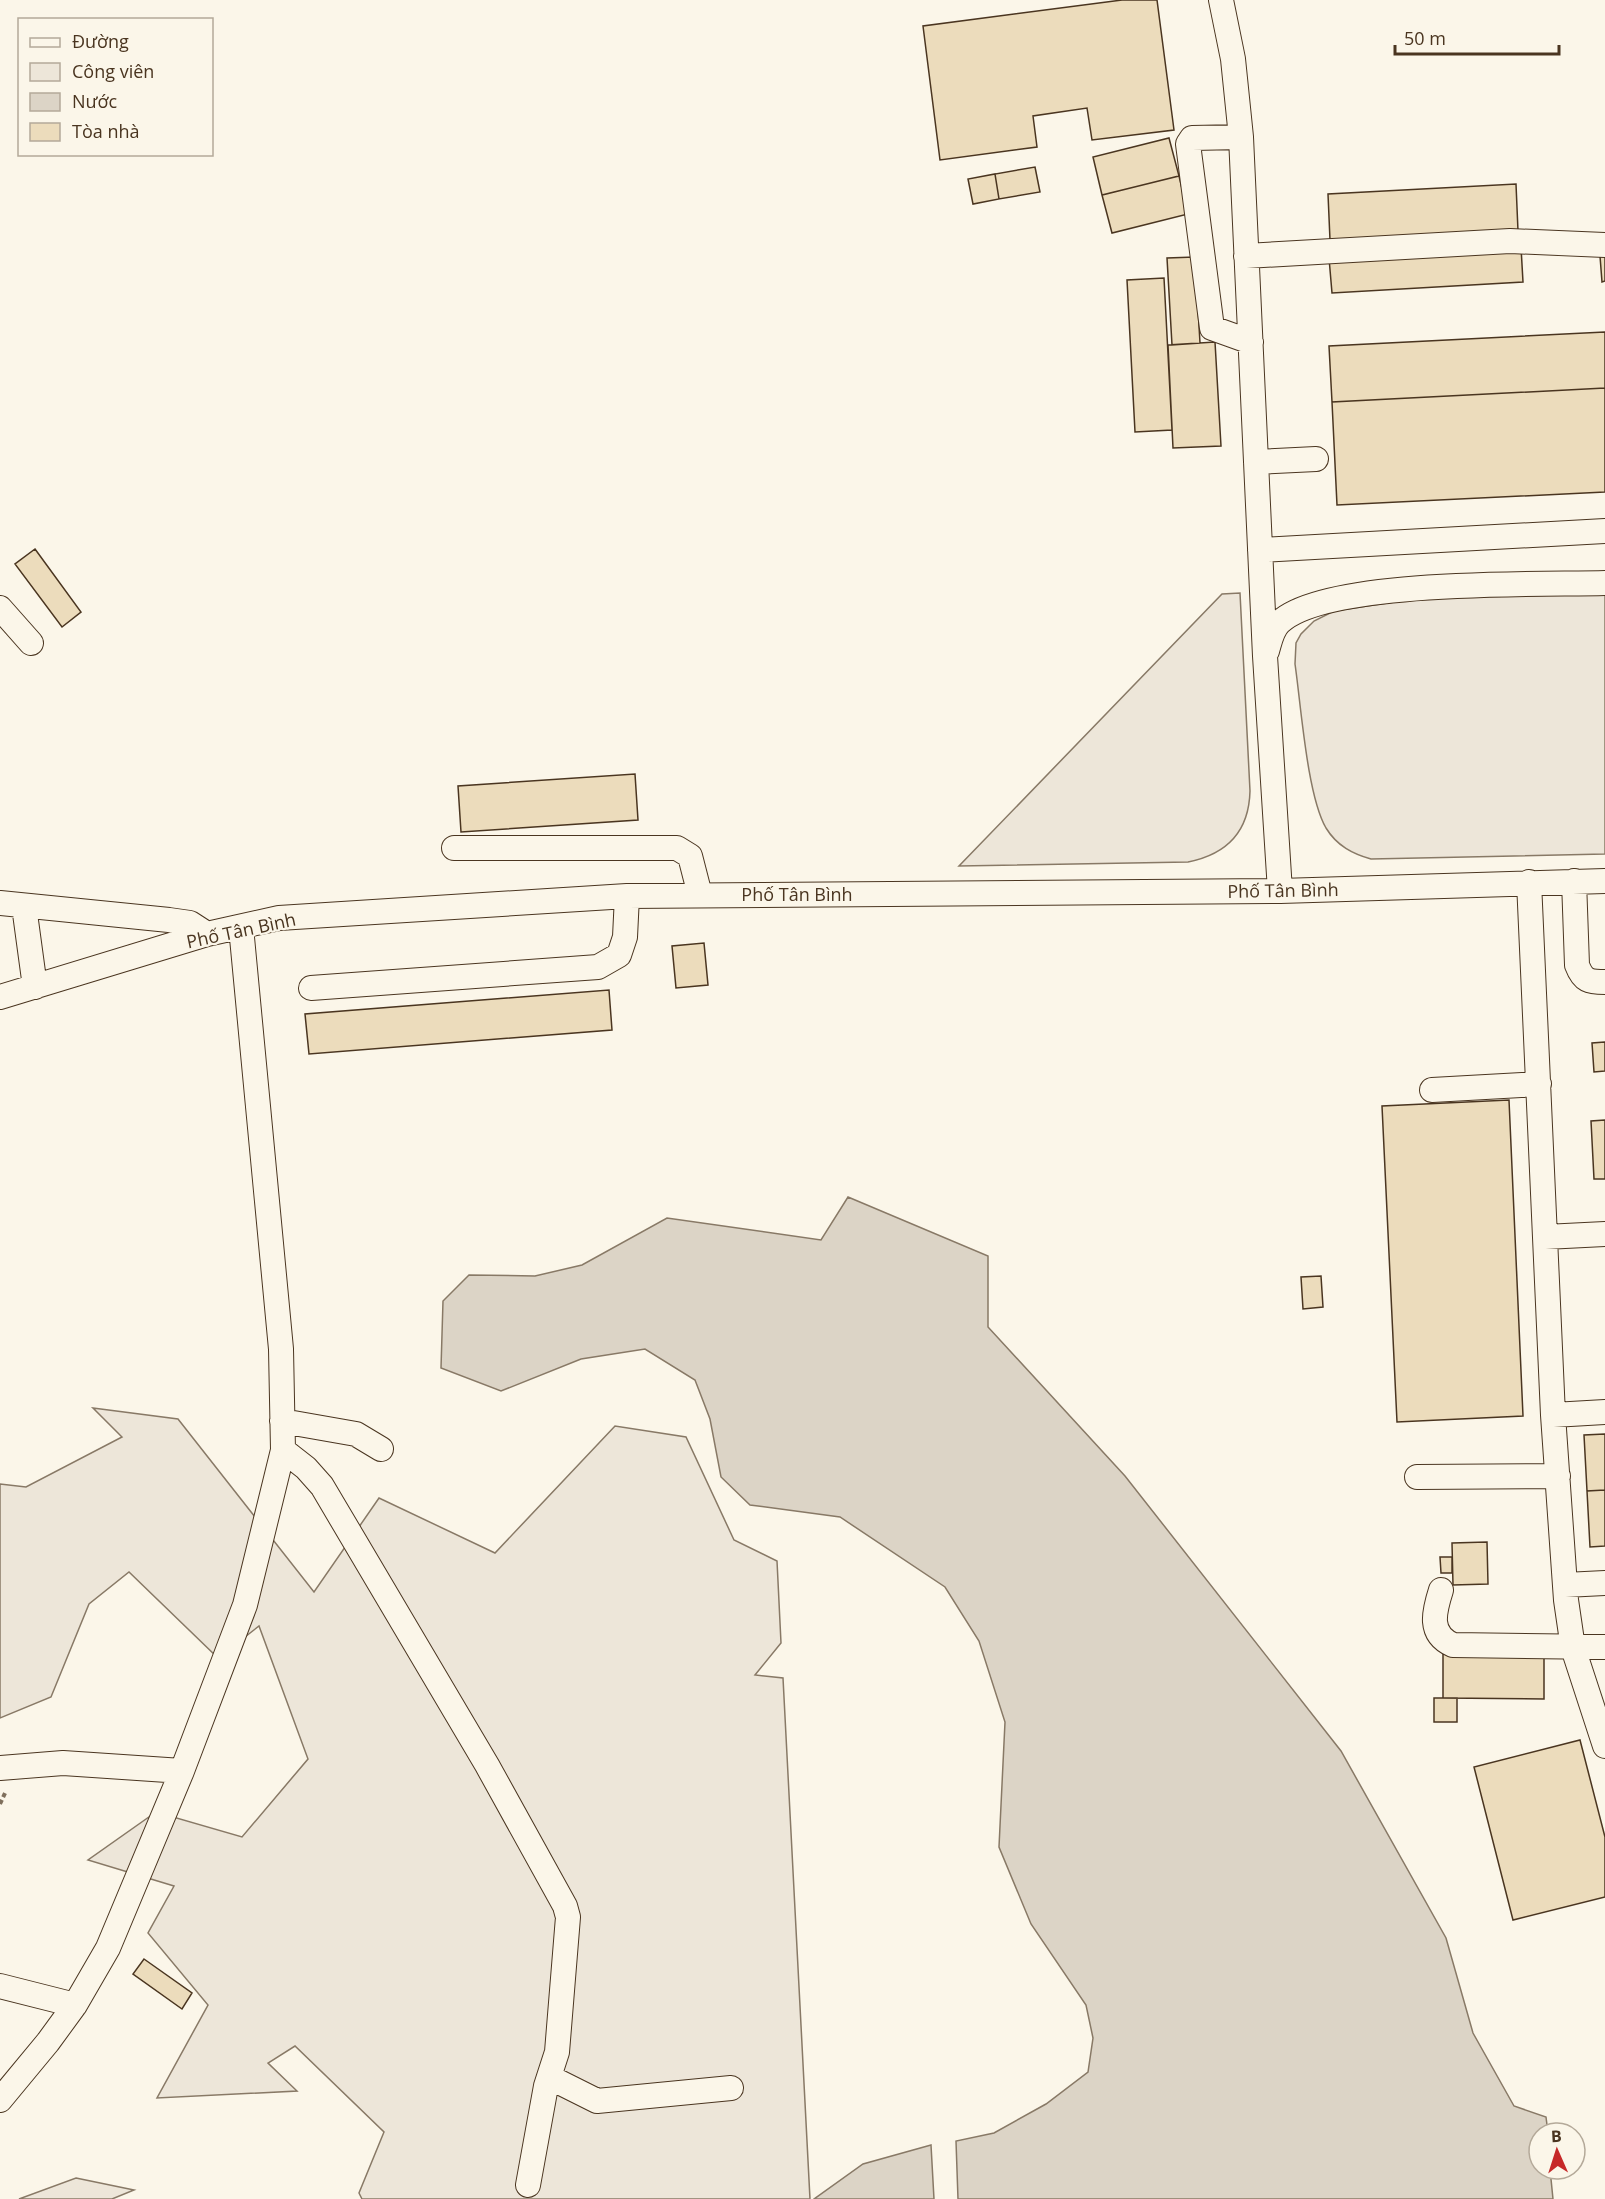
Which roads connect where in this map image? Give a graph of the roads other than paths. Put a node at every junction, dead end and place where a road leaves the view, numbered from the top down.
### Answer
1 (1221, 0) edge
2 (1240, 137) junction
3 (1605, 245) edge
4 (1246, 256) junction
5 (1251, 342) junction
6 (1316, 459) dead end
7 (1256, 462) junction
8 (1605, 531) edge
9 (1260, 550) junction
10 (1605, 583) edge
11 (0, 609) edge
12 (32, 643) dead end
13 (1265, 656) junction
14 (454, 849) dead end
15 (1574, 881) junction
16 (1605, 881) edge
17 (1529, 882) junction
18 (1280, 891) junction
19 (700, 895) junction
20 (627, 896) junction
21 (0, 903) edge
22 (24, 906) junction
23 (240, 927) junction
24 (207, 934) junction
25 (1605, 982) edge
26 (35, 987) junction
27 (311, 988) dead end
28 (0, 997) edge
29 (1539, 1084) junction
30 (1432, 1090) dead end
31 (1605, 1234) edge
32 (1545, 1237) junction
33 (1605, 1412) edge
34 (1553, 1415) junction
35 (282, 1421) junction
36 (381, 1449) dead end
37 (283, 1450) junction
38 (1558, 1476) junction
39 (1417, 1477) dead end
40 (1605, 1583) edge
41 (1565, 1585) junction
42 (1441, 1590) dead end
43 (1605, 1647) edge
44 (1573, 1648) junction
45 (1605, 1746) edge
46 (0, 1768) edge
47 (182, 1771) junction
48 (0, 1986) edge
49 (75, 2005) junction
50 (549, 2077) junction
51 (731, 2088) dead end
52 (1, 2097) edge
53 (528, 2184) dead end

1 - 2 street
2 - 4 street
2 - 5 street
3 - 4 street
4 - 5 street
5 - 7 street
6 - 7 street
7 - 9 street
8 - 9 street
9 - 13 street
10 - 13 street
11 - 12 street
13 - 18 street
14 - 19 street
15 - 16 street, Phố Tân Bình
15 - 17 street, Phố Tân Bình
15 - 25 street
17 - 18 street, Phố Tân Bình
17 - 29 street
18 - 19 street, Phố Tân Bình
19 - 20 street, Phố Tân Bình
20 - 23 street, Phố Tân Bình
20 - 27 street
21 - 22 street
22 - 24 street
22 - 26 street
23 - 24 street, Phố Tân Bình
23 - 35 street
24 - 26 street, Phố Tân Bình
26 - 28 street, Phố Tân Bình
29 - 30 street
29 - 32 street
31 - 32 street
32 - 34 street
33 - 34 street
34 - 38 street
35 - 36 street
35 - 37 street
37 - 47 street
37 - 50 street
38 - 39 street
38 - 41 street
40 - 41 street
41 - 44 street
42 - 44 street
43 - 44 street
44 - 45 street
46 - 47 street
47 - 49 street
48 - 49 street
49 - 52 street
50 - 51 street
50 - 53 street

